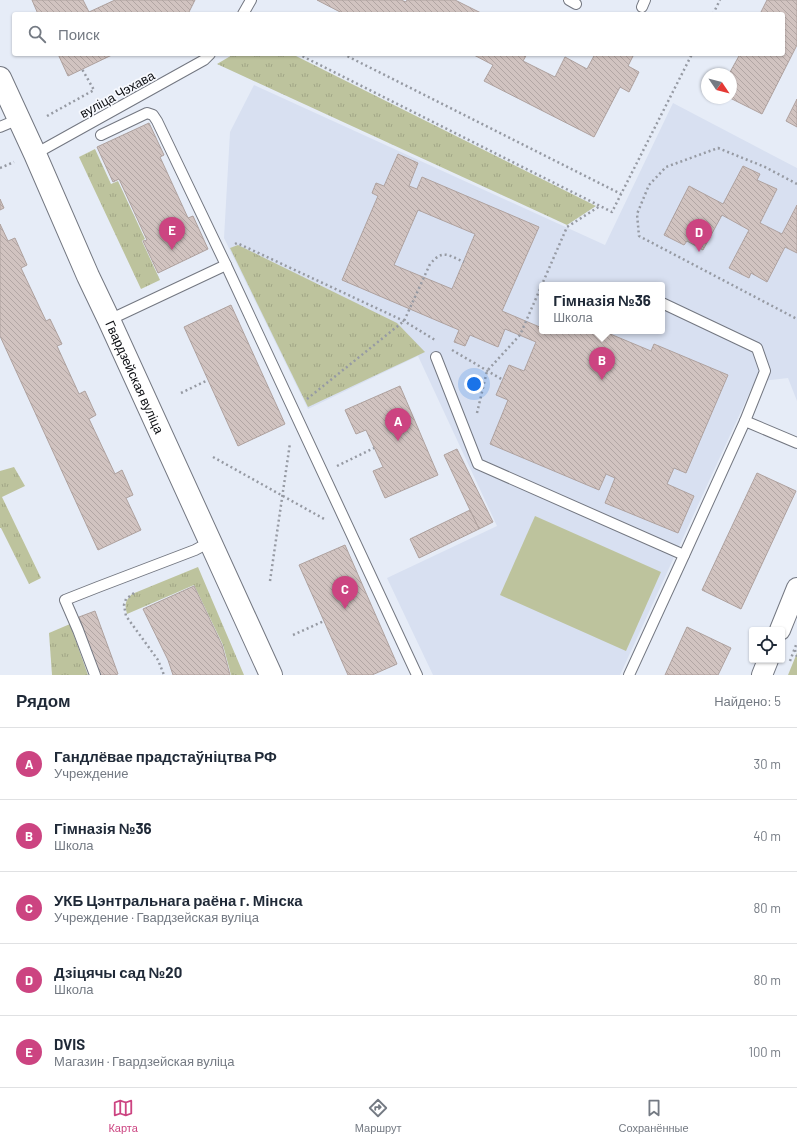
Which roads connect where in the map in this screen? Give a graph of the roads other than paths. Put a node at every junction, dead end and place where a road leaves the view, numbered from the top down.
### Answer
1 (251, 0) edge
2 (244, 12) edge
3 (208, 56) edge
4 (0, 78) edge
5 (9, 123) edge
6 (102, 135) dead end
7 (27, 156) junction
8 (226, 265) junction
9 (665, 304) edge
10 (110, 320) junction
11 (436, 357) dead end
12 (745, 421) junction
13 (797, 443) edge
14 (210, 542) junction
15 (684, 555) junction
16 (797, 588) edge
17 (781, 627) edge
18 (767, 663) edge
19 (94, 675) edge
20 (271, 675) edge
21 (417, 675) edge
22 (629, 675) edge
23 (762, 675) edge

1 - 2 lane
3 - 7 lane, вуліца Чэхава
4 - 5 street, Гвардзейская вуліца
5 - 7 street, Гвардзейская вуліца
6 - 8 lane
7 - 10 street, Гвардзейская вуліца
8 - 10 lane
8 - 21 lane
9 - 12 lane
10 - 14 street, Гвардзейская вуліца
11 - 15 lane
12 - 13 lane
12 - 15 lane
14 - 19 lane
14 - 20 street, Гвардзейская вуліца
15 - 22 lane
16 - 17 street
18 - 23 street

